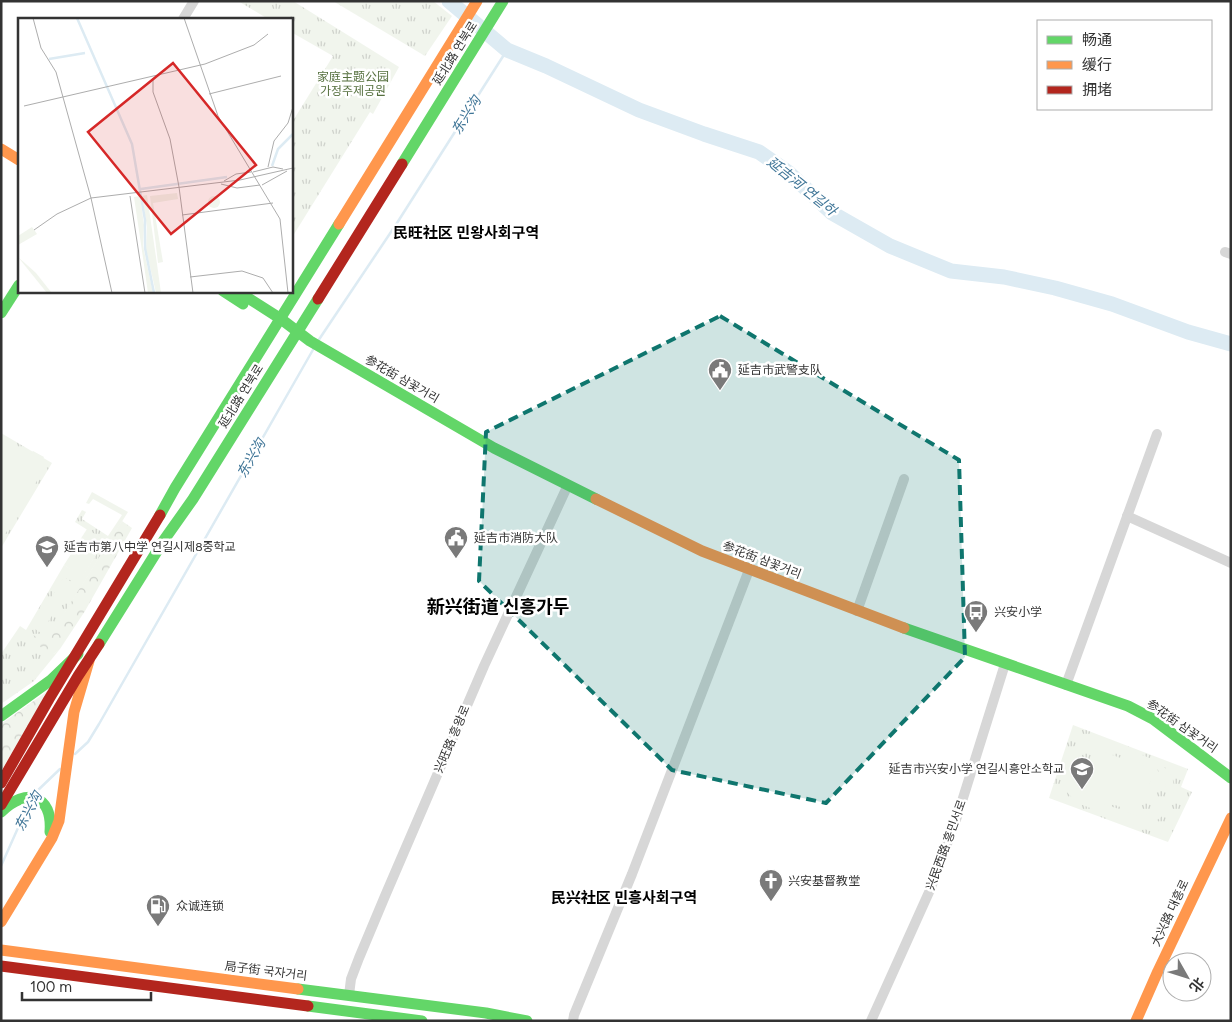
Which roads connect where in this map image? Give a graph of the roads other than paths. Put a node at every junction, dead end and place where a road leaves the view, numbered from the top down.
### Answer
1 (194, 1) edge
2 (477, 1) edge
3 (503, 1) edge
4 (184, 18) edge
5 (1, 149) edge
6 (1, 159) edge
7 (18, 159) edge
8 (18, 169) edge
9 (18, 287) edge
10 (225, 292) edge
11 (237, 292) edge
12 (1, 313) edge
13 (279, 322) junction
14 (297, 332) junction
15 (1156, 434) dead end
16 (904, 479) dead end
17 (567, 487) junction
18 (1127, 516) junction
19 (1231, 563) edge
20 (749, 570) junction
21 (857, 611) junction
22 (78, 654) junction
23 (89, 661) junction
24 (1005, 664) junction
25 (1066, 685) junction
26 (1, 716) edge
27 (1231, 778) edge
28 (1, 782) edge
29 (1, 806) edge
30 (1, 812) edge
31 (1231, 818) edge
32 (1, 915) edge
33 (1, 922) edge
34 (1, 950) edge
35 (1, 966) edge
36 (349, 995) junction
37 (422, 1021) edge
38 (527, 1021) edge
39 (573, 1021) edge
40 (871, 1021) edge
41 (1136, 1021) edge

1 - 4 street
2 - 13 main road, 延北路 연북로
3 - 14 main road, 延北路 연북로
5 - 7 main road
6 - 8 main road
9 - 12 main road
10 - 13 main road, 参花街 삼꽃거리
11 - 13 main road, 参花街 삼꽃거리
13 - 14 main road, 参花街 삼꽃거리
13 - 22 main road, 延北路 연북로
14 - 17 main road, 参花街 삼꽃거리
14 - 23 main road, 延北路 연북로
15 - 18 street
16 - 21 street
17 - 20 main road, 参花街 삼꽃거리
17 - 36 street, 兴旺路 흥왕로
18 - 19 street
18 - 25 street
20 - 21 main road, 参花街 삼꽃거리
20 - 39 street
21 - 24 main road, 参花街 삼꽃거리
22 - 26 main road
22 - 28 main road, 延北路 연북로
23 - 29 main road, 延北路 연북로
23 - 33 main road
24 - 25 main road, 参花街 삼꽃거리
24 - 40 street, 兴民西路 흥민서로
25 - 27 main road, 参花街 삼꽃거리
30 - 32 main road
31 - 41 main road, 大兴路 대흥로
34 - 36 main road, 局子街 국자거리
35 - 37 main road
36 - 38 main road, 局子街 국자거리

